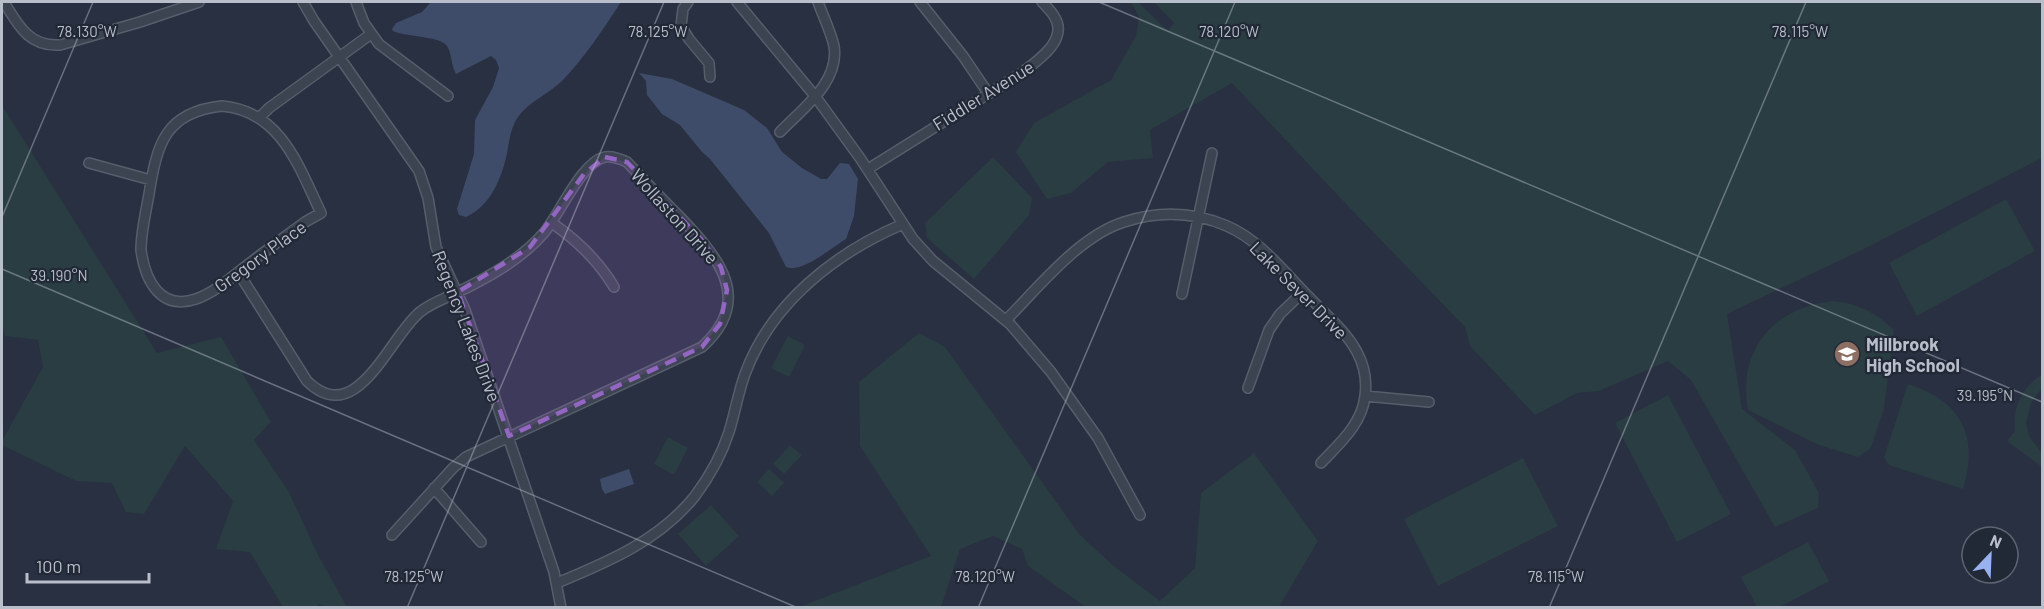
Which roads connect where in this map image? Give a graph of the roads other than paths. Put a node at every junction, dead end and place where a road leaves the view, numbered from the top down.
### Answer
1 (4, 2) edge
2 (199, 2) edge
3 (303, 2) edge
4 (356, 2) edge
5 (688, 2) edge
6 (737, 2) edge
7 (818, 2) edge
8 (920, 2) edge
9 (1042, 2) edge
10 (371, 34) junction
11 (340, 57) junction
12 (710, 77) dead end
13 (988, 93) junction
14 (448, 96) dead end
15 (815, 96) junction
16 (260, 117) junction
17 (780, 132) dead end
18 (1212, 153) dead end
19 (89, 163) dead end
20 (868, 169) junction
21 (151, 180) junction
22 (1198, 218) junction
23 (552, 223) junction
24 (903, 224) junction
25 (238, 272) junction
26 (614, 287) dead end
27 (458, 292) junction
28 (1303, 292) junction
29 (1182, 294) dead end
30 (1006, 320) junction
31 (1248, 388) dead end
32 (1365, 396) junction
33 (1429, 402) dead end
34 (509, 436) junction
35 (1321, 463) dead end
36 (434, 488) junction
37 (1140, 515) dead end
38 (392, 535) dead end
39 (481, 542) dead end
40 (557, 583) junction
41 (561, 608) edge

1 - 2 street
3 - 11 street, Regency Lakes Drive
4 - 10 street
5 - 12 street
6 - 15 street
7 - 15 street
8 - 13 street
9 - 13 street, Fiddler Avenue
10 - 11 street
10 - 14 street
11 - 16 street
11 - 27 street, Regency Lakes Drive
13 - 20 street, Fiddler Avenue
15 - 17 street
15 - 20 street
16 - 21 street, Gregory Place
16 - 25 street, Gregory Place
18 - 22 street
19 - 21 street
20 - 24 street
21 - 25 street, Gregory Place
22 - 28 street, Lake Sever Drive
22 - 29 street
22 - 30 street, Lake Sever Drive
23 - 26 street
23 - 27 street, Wollaston Drive
23 - 34 street, Wollaston Drive
24 - 30 street
24 - 40 street
25 - 27 street, Wollaston Drive
27 - 34 street, Regency Lakes Drive
28 - 31 street
28 - 32 street, Lake Sever Drive
30 - 37 street
32 - 33 street
32 - 35 street, Lake Sever Drive
34 - 36 street
34 - 40 street, Regency Lakes Drive
36 - 38 street
36 - 39 street
40 - 41 street, Regency Lakes Drive

